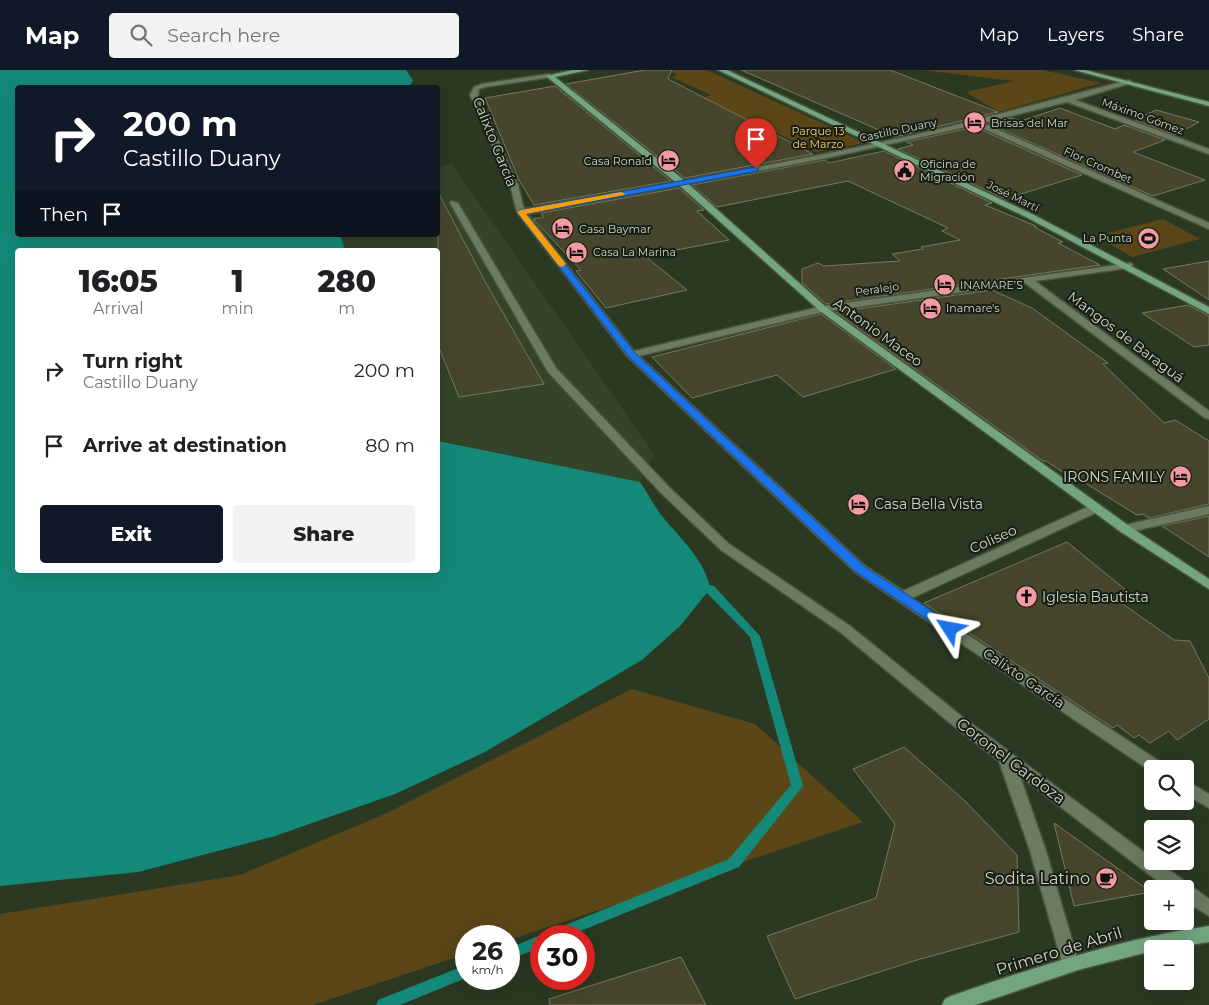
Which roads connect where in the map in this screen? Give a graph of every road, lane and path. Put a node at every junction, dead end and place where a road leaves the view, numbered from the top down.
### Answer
1 (585, 70) edge
2 (721, 70) edge
3 (1077, 70) edge
4 (549, 76) junction
5 (1129, 82) junction
6 (1069, 100) junction
7 (1209, 104) edge
8 (978, 124) junction
9 (884, 145) junction
10 (1209, 152) edge
11 (682, 183) junction
12 (454, 203) dead end
13 (521, 212) junction
14 (1209, 226) edge
15 (1128, 266) junction
16 (1027, 280) junction
17 (824, 309) junction
18 (1209, 311) edge
19 (632, 355) junction
20 (1209, 416) edge
21 (1096, 508) junction
22 (1209, 510) edge
23 (1125, 529) junction
24 (1209, 585) edge
25 (902, 597) junction
26 (1006, 758) junction
27 (1146, 760) edge
28 (1194, 792) edge
29 (1209, 802) edge
30 (1169, 880) edge
31 (1194, 898) edge
32 (1209, 909) edge
33 (1209, 934) edge
34 (1070, 964) junction
35 (951, 1005) edge

1 - 4 main road
2 - 9 main road, José Martí
3 - 5 main road
4 - 11 main road, Antonio Maceo
4 - 13 street, Calixto García
5 - 6 street, Castillo Duany
5 - 7 main road
6 - 8 street, Castillo Duany
6 - 10 street, Máximo Gómez
8 - 9 street, Castillo Duany
8 - 14 street, Flor Crombet
9 - 11 street, Castillo Duany
9 - 15 main road, José Martí
11 - 13 street, Castillo Duany
11 - 17 main road, Antonio Maceo
12 - 26 street, Coronel Cardoza
13 - 19 street, Calixto García
15 - 16 street, Peralejo
15 - 18 main road, José Martí
16 - 17 street, Peralejo
16 - 20 street, Mangos de Baraguá
17 - 19 street, Peralejo
17 - 21 main road, Antonio Maceo
19 - 25 street, Calixto García
21 - 23 main road, Antonio Maceo
21 - 25 street, Coliseo
22 - 23 street
23 - 24 main road, Antonio Maceo
25 - 27 street, Calixto García
26 - 30 street, Coronel Cardoza
26 - 34 street
28 - 29 street
31 - 32 street
33 - 34 main road, Primero de Abril
34 - 35 main road, Primero de Abril

